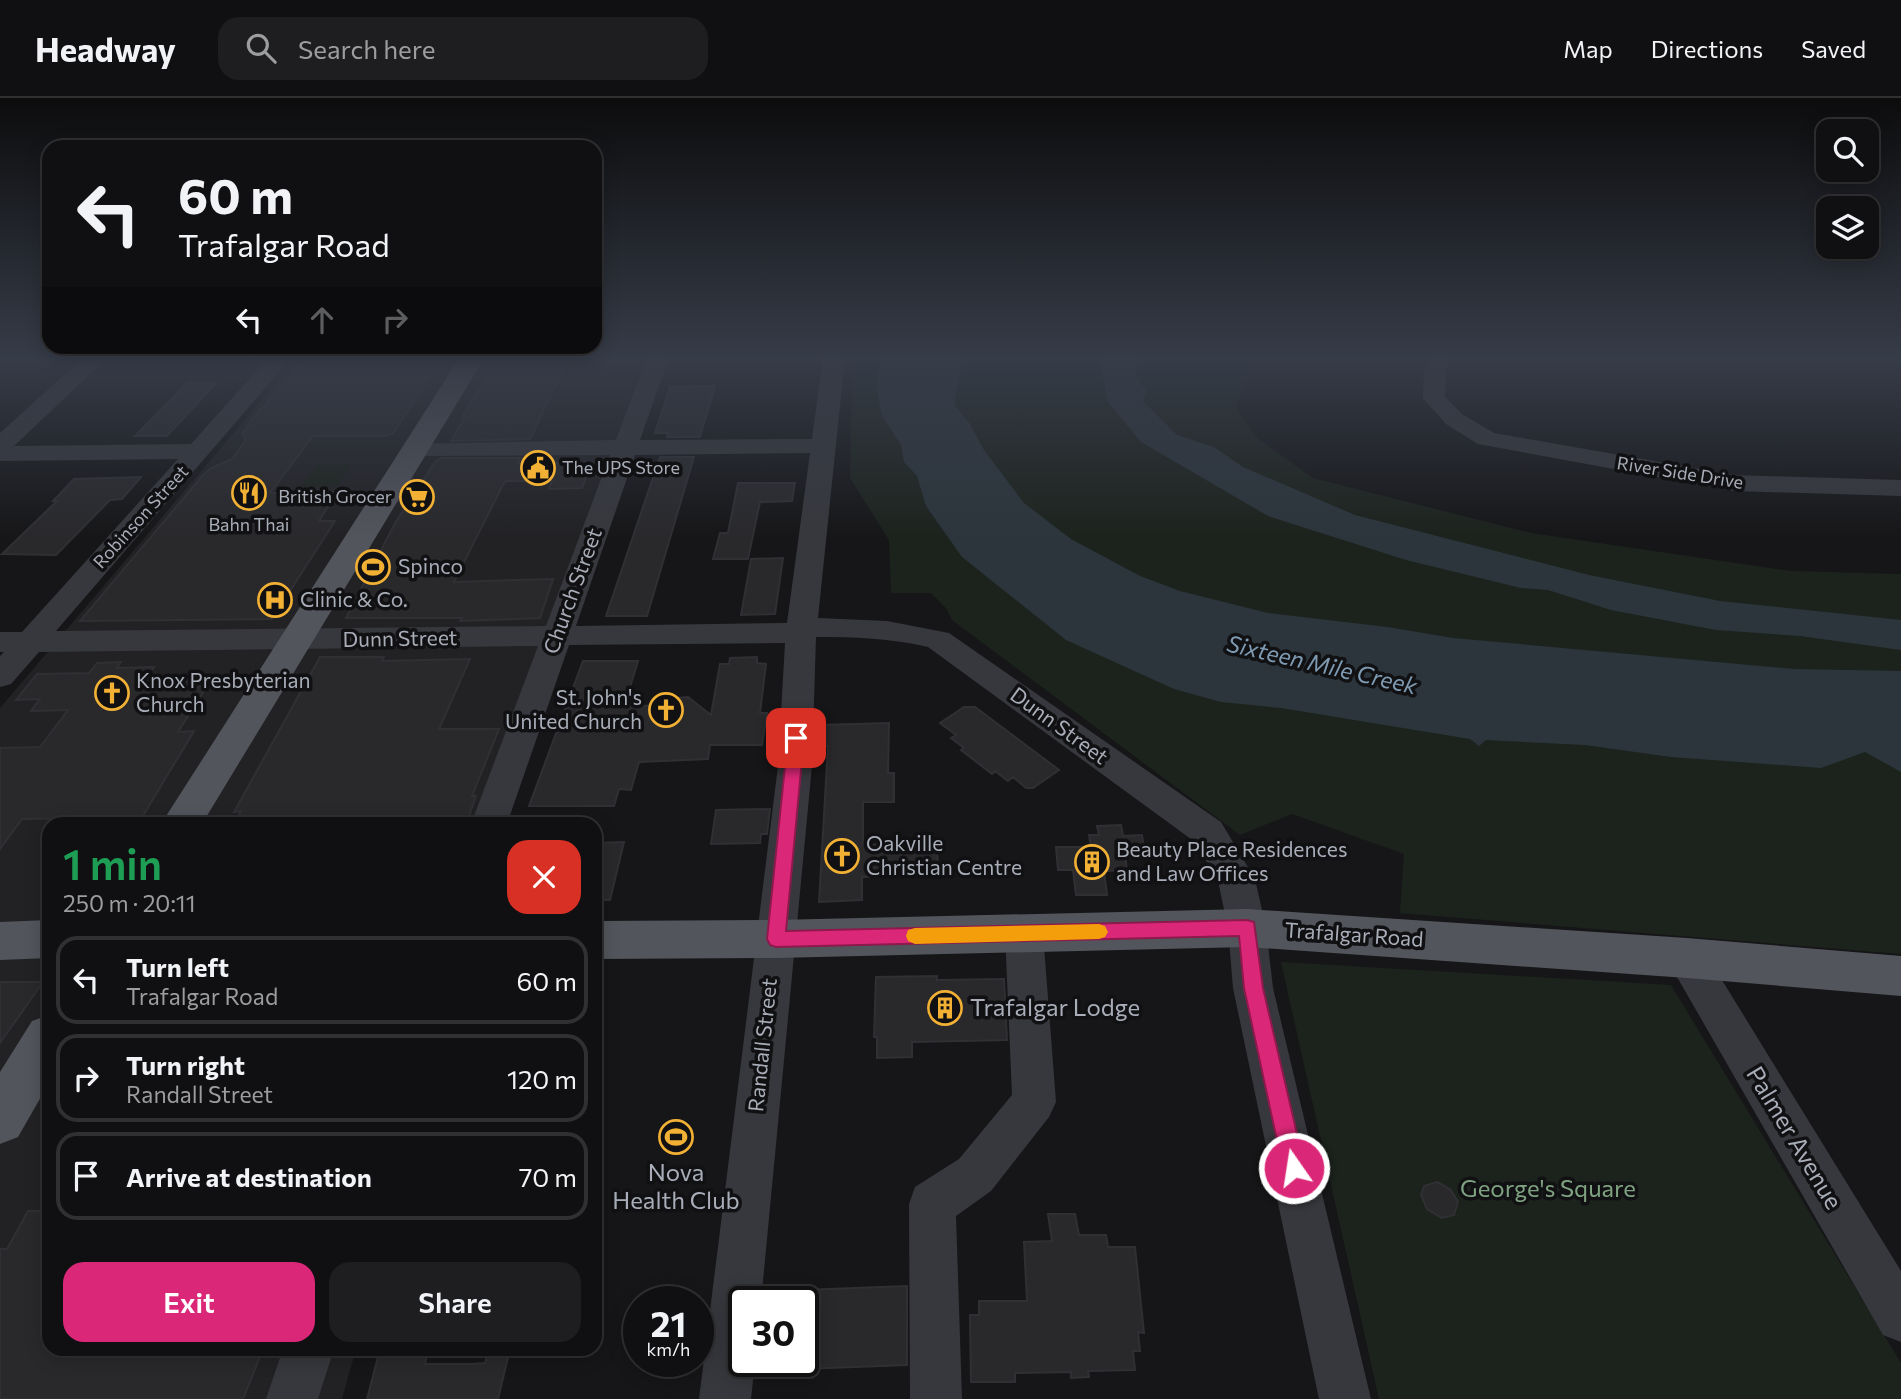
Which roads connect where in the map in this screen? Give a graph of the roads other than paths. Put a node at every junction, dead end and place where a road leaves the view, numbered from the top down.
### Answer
1 (31, 418) edge
2 (229, 418) edge
3 (435, 418) edge
4 (636, 418) edge
5 (827, 418) edge
6 (1453, 418) edge
7 (0, 446) edge
8 (824, 446) junction
9 (625, 447) junction
10 (416, 449) junction
11 (199, 452) junction
12 (0, 454) edge
13 (1901, 488) edge
14 (801, 631) junction
15 (556, 637) junction
16 (298, 640) junction
17 (14, 641) edge
18 (0, 676) edge
19 (185, 817) edge
20 (492, 817) edge
21 (1247, 928) junction
22 (1024, 933) junction
23 (42, 939) edge
24 (776, 939) junction
25 (602, 940) edge
26 (0, 941) edge
27 (1687, 958) junction
28 (1901, 976) edge
29 (42, 1049) edge
30 (0, 1119) edge
31 (1901, 1317) edge
32 (307, 1356) edge
33 (292, 1399) edge
34 (725, 1399) edge
35 (936, 1399) edge
36 (1345, 1399) edge

1 - 7 street
2 - 11 street, Robinson Street
3 - 10 main road
4 - 9 street, Church Street
5 - 8 street, Randall Street
6 - 13 street, River Side Drive
8 - 9 street
8 - 14 street, Randall Street
9 - 10 street
9 - 15 street, Church Street
10 - 16 main road
11 - 12 street
11 - 17 street, Robinson Street
14 - 15 street, Dunn Street
14 - 21 street, Dunn Street
14 - 24 street, Randall Street
15 - 16 street, Dunn Street
15 - 20 street, Church Street
16 - 17 street, Dunn Street
16 - 19 main road
17 - 18 street, Robinson Street
21 - 22 main road, Trafalgar Road
21 - 27 main road, Trafalgar Road
21 - 36 street
22 - 24 main road, Trafalgar Road
22 - 35 street
23 - 26 main road
24 - 25 main road, Trafalgar Road
24 - 34 street, Randall Street
27 - 28 main road, Trafalgar Road
27 - 31 street, Palmer Avenue
29 - 30 main road
32 - 33 street

